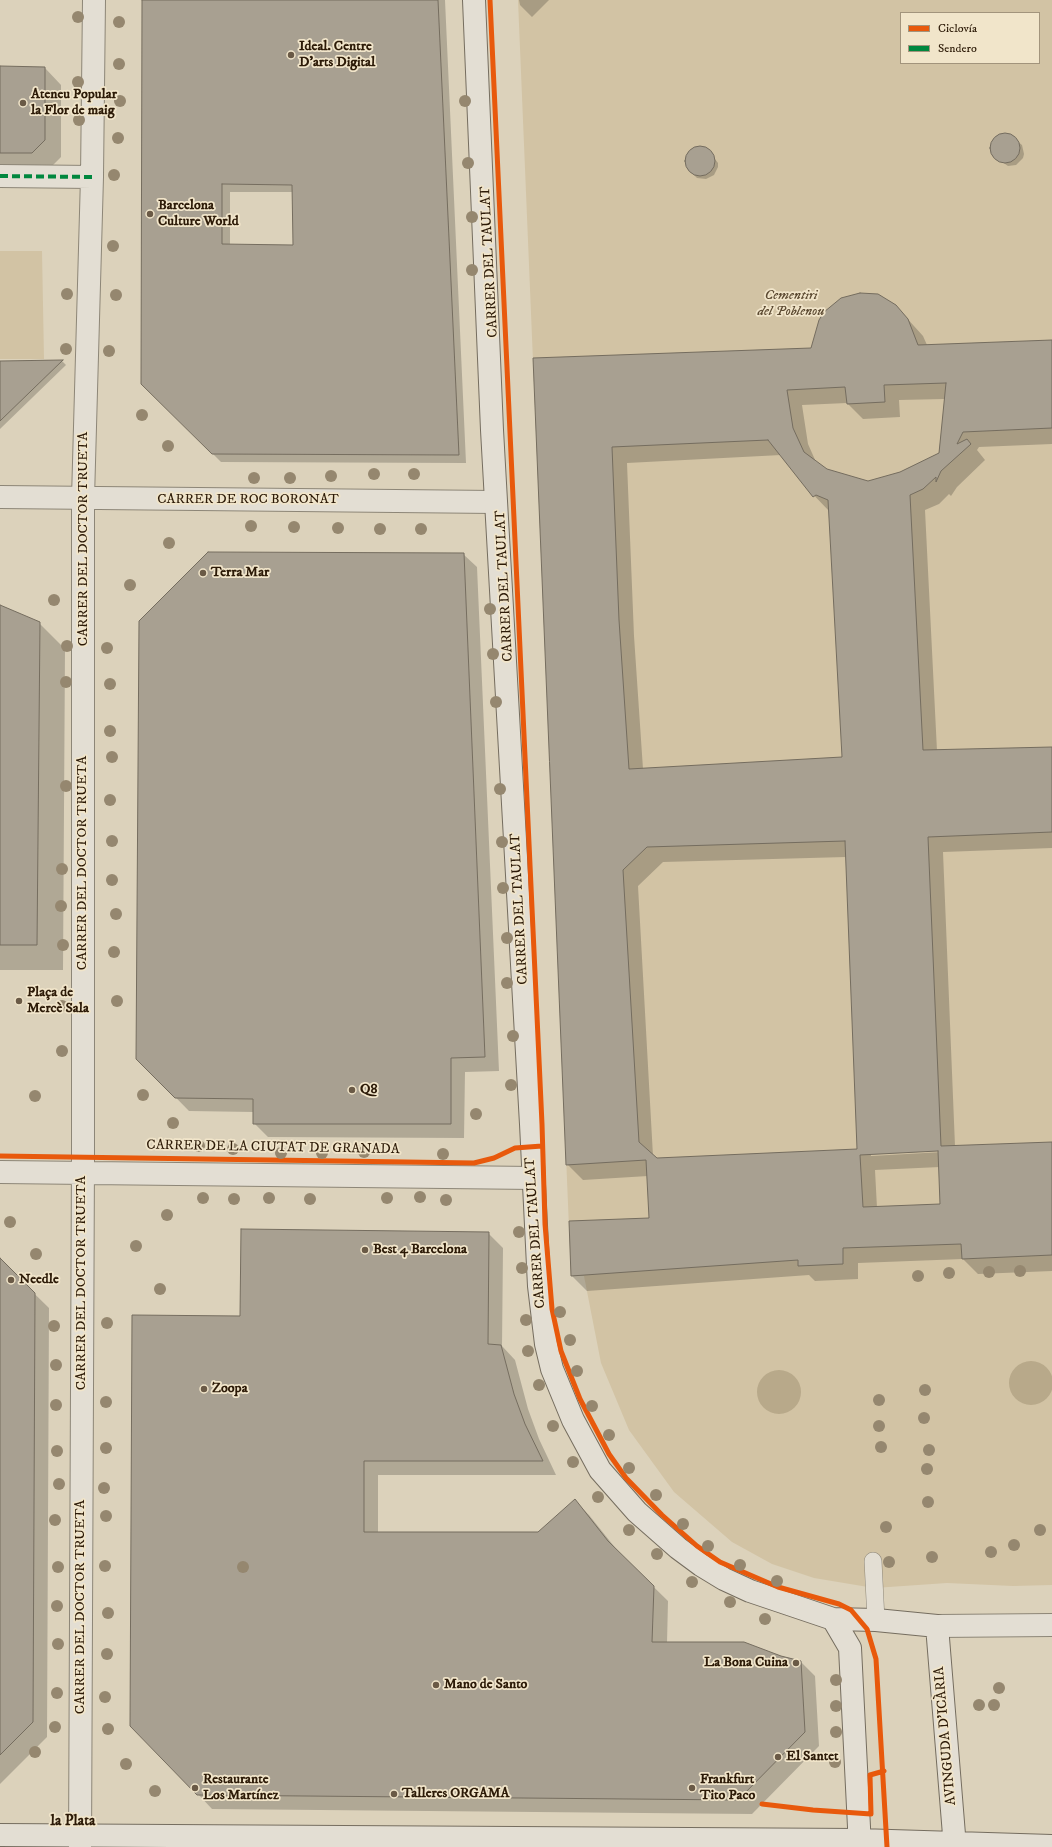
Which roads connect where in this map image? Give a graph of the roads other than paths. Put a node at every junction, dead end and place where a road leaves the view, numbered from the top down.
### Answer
1 (94, 0) edge
2 (474, 0) edge
3 (0, 176) edge
4 (92, 176) junction
5 (0, 497) edge
6 (83, 498) junction
7 (495, 502) junction
8 (0, 1172) edge
9 (83, 1173) junction
10 (534, 1178) junction
11 (873, 1561) dead end
12 (833, 1619) junction
13 (876, 1620) junction
14 (937, 1626) junction
15 (1052, 1626) edge
16 (0, 1835) edge
17 (80, 1841) edge
18 (860, 1844) edge
19 (955, 1845) edge
20 (1052, 1846) edge

1 - 4 street, CARRER DEL DOCTOR TRUETA
2 - 7 street, CARRER DEL TAULAT
3 - 4 street
4 - 6 street, CARRER DEL DOCTOR TRUETA
5 - 6 street, CARRER DE ROC BORONAT
6 - 7 street, CARRER DE ROC BORONAT
6 - 9 street, CARRER DEL DOCTOR TRUETA
7 - 10 street, CARRER DEL TAULAT
8 - 9 street, CARRER DE LA CIUTAT DE GRANADA
9 - 10 street, CARRER DE LA CIUTAT DE GRANADA
9 - 17 street, CARRER DEL DOCTOR TRUETA
10 - 12 street, CARRER DEL TAULAT
11 - 13 lane
12 - 13 street, CARRER DEL TAULAT
12 - 18 street
13 - 14 street, CARRER DEL TAULAT
14 - 15 street, CARRER DEL TAULAT
14 - 19 street, AVINGUDA D'ICÀRIA
16 - 17 street
17 - 18 street
18 - 19 street
19 - 20 street

